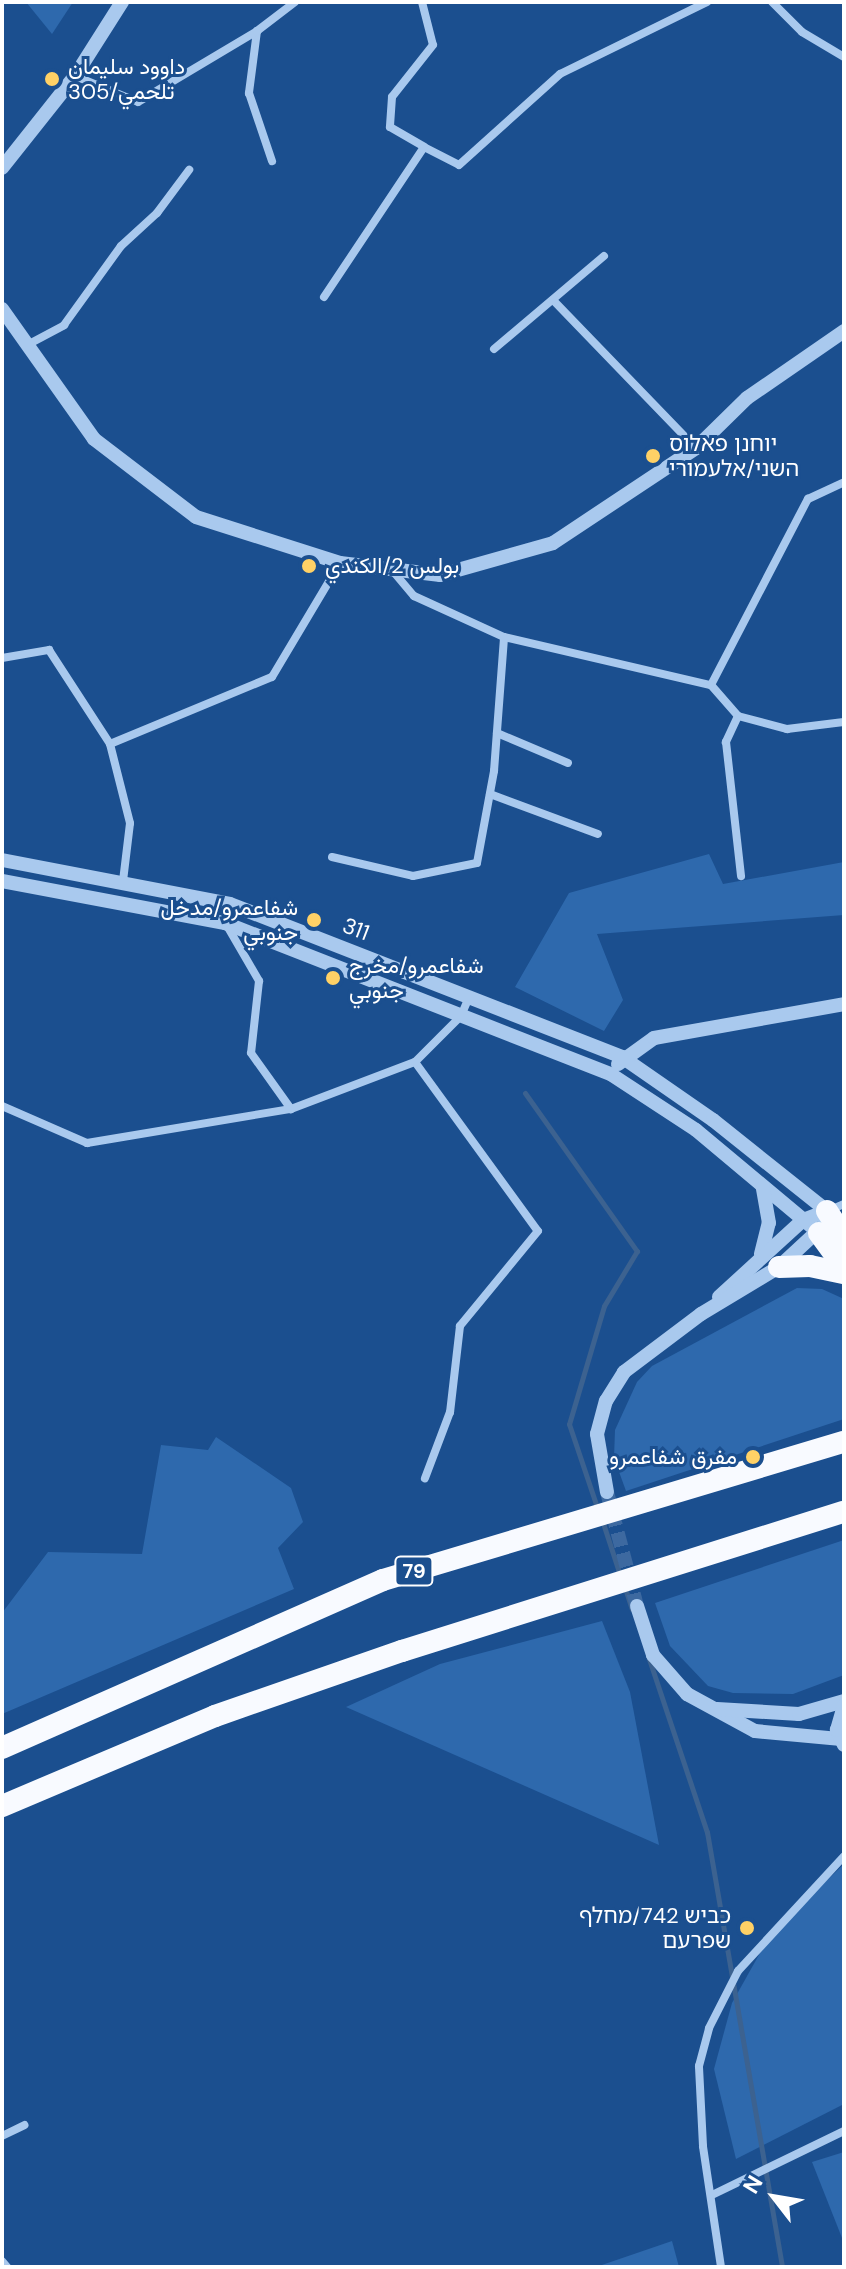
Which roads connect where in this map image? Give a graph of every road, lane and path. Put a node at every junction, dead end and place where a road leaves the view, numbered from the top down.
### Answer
1 (122, 2) edge
2 (295, 2) edge
3 (422, 2) edge
4 (707, 2) edge
5 (772, 2) edge
6 (257, 31) junction
7 (844, 57) edge
8 (75, 76) junction
9 (424, 147) junction
10 (272, 161) dead end
11 (2, 168) edge
12 (189, 170) dead end
13 (604, 256) dead end
14 (324, 297) dead end
15 (553, 300) junction
16 (2, 309) edge
17 (844, 331) edge
18 (29, 344) junction
19 (494, 349) dead end
20 (696, 448) junction
21 (844, 482) edge
22 (340, 563) junction
23 (388, 565) junction
24 (504, 637) junction
25 (2, 658) edge
26 (711, 685) junction
27 (738, 716) junction
28 (844, 722) edge
29 (497, 733) junction
30 (110, 744) junction
31 (568, 763) dead end
32 (490, 794) junction
33 (598, 834) dead end
34 (332, 857) dead end
35 (2, 860) edge
36 (741, 876) dead end
37 (2, 881) edge
38 (123, 881) junction
39 (225, 923) junction
40 (469, 997) junction
41 (844, 1004) edge
42 (461, 1016) junction
43 (622, 1057) junction
44 (415, 1062) junction
45 (612, 1075) junction
46 (2, 1106) edge
47 (291, 1109) junction
48 (763, 1188) junction
49 (836, 1208) edge
50 (811, 1226) junction
51 (844, 1237) edge
52 (755, 1262) junction
53 (779, 1267) junction
54 (844, 1267) edge
55 (844, 1273) edge
56 (701, 1314) junction
57 (844, 1442) edge
58 (425, 1478) dead end
59 (607, 1492) tunnel mouth
60 (844, 1513) edge
61 (637, 1606) tunnel mouth
62 (844, 1703) edge
63 (717, 1709) junction
64 (842, 1742) edge
65 (2, 1748) edge
66 (2, 1806) edge
67 (844, 1856) edge
68 (25, 2125) dead end
69 (844, 2131) edge
70 (2, 2136) edge
71 (712, 2195) junction
72 (2, 2261) edge
73 (7, 2267) edge
74 (721, 2267) edge

1 - 8 street
2 - 6 street
3 - 9 street
4 - 9 street
5 - 7 street
6 - 8 street
6 - 10 street
8 - 11 street
9 - 14 street
12 - 18 street
13 - 15 street
15 - 19 street
15 - 20 street
16 - 18 street
17 - 20 street
18 - 22 street
20 - 23 street
21 - 26 street
22 - 23 street
22 - 30 street
23 - 24 street
24 - 26 street
24 - 29 street
25 - 30 street
26 - 27 street
27 - 28 street
27 - 36 street
29 - 31 street
29 - 32 street
30 - 38 street
32 - 33 street
32 - 34 street
35 - 38 street, 311
37 - 39 street, 311
38 - 40 street, 311
39 - 42 street, 311
39 - 47 street
40 - 42 street
40 - 43 street, 311
41 - 43 street
42 - 44 street
42 - 45 street, 311
43 - 45 street
43 - 49 street, 311
44 - 47 street
44 - 58 street
45 - 48 street, 311
46 - 47 street
48 - 50 street, 311
48 - 52 street
49 - 50 street
49 - 51 highway
50 - 52 street
50 - 53 street
50 - 54 highway
52 - 56 street
53 - 55 highway
53 - 56 street
56 - 59 street
57 - 65 highway, 79
60 - 66 highway
61 - 63 street
62 - 63 street
62 - 64 street
63 - 64 street
67 - 71 street
68 - 70 street
69 - 71 street
71 - 74 street
72 - 73 street

